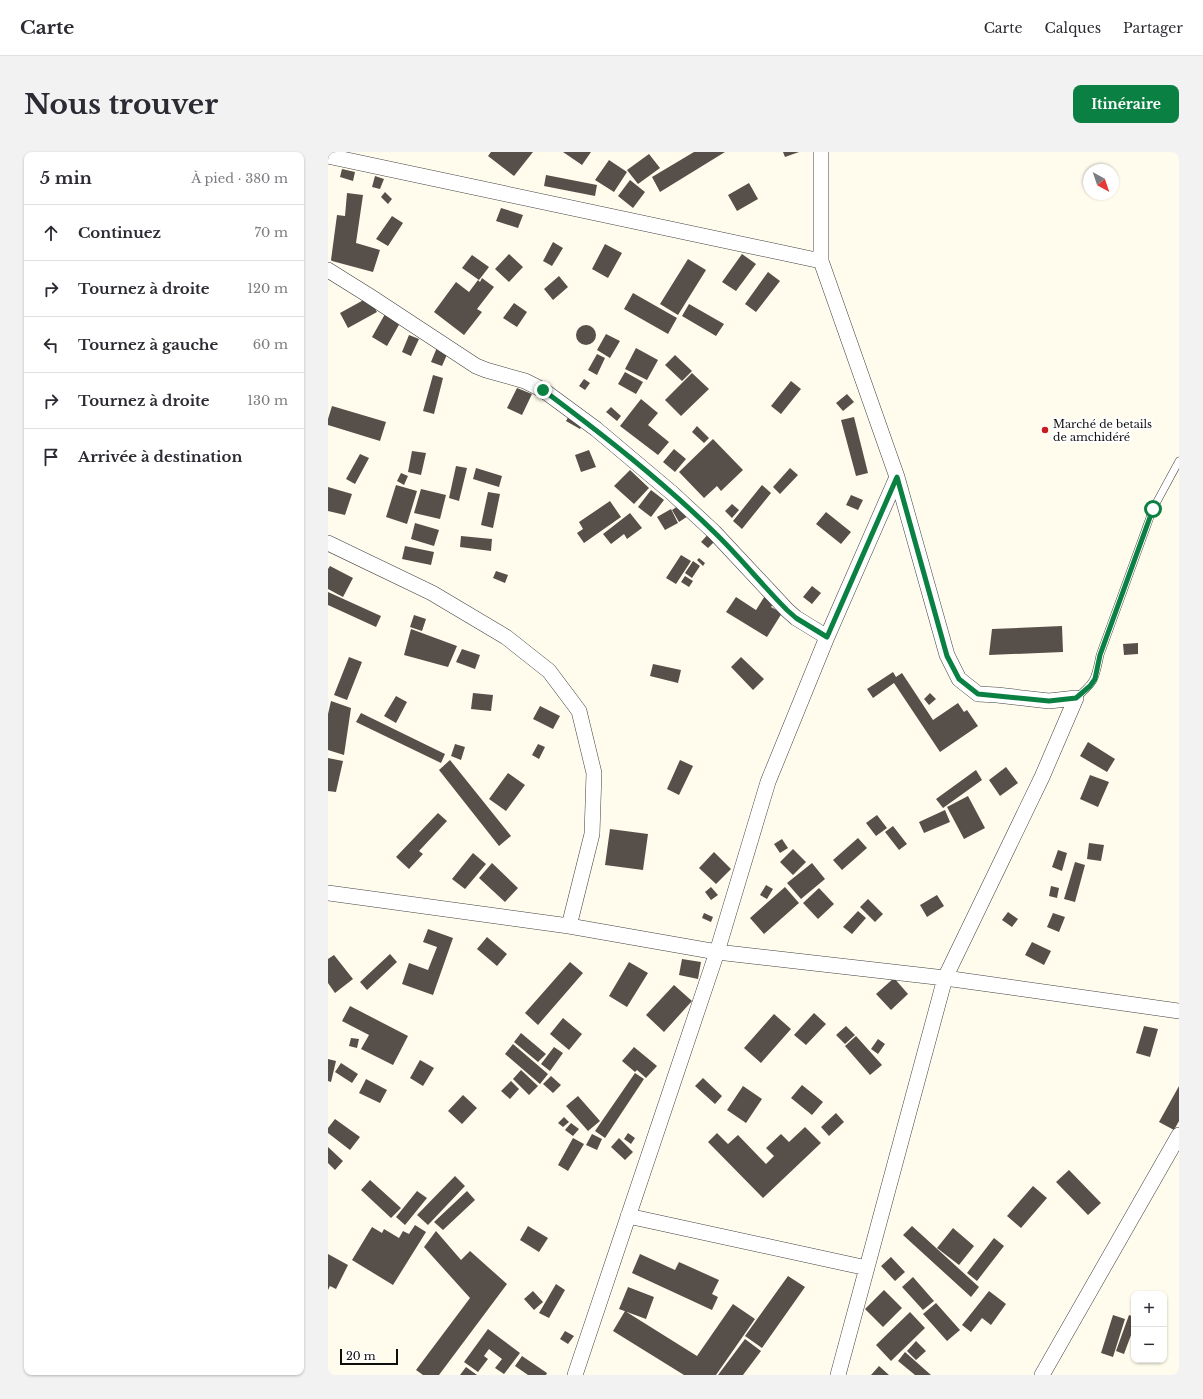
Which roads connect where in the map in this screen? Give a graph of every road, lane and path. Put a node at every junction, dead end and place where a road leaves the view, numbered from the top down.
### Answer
1 (821, 152) edge
2 (328, 156) edge
3 (821, 261) junction
4 (328, 270) edge
5 (1179, 461) edge
6 (897, 477) junction
7 (328, 543) edge
8 (827, 637) junction
9 (1076, 698) junction
10 (328, 893) edge
11 (569, 926) junction
12 (717, 952) junction
13 (944, 978) junction
14 (1179, 1011) edge
15 (1179, 1135) edge
16 (628, 1216) junction
17 (867, 1268) junction
18 (575, 1375) edge
19 (838, 1375) edge
20 (1042, 1375) edge

1 - 3 street
2 - 3 street
3 - 6 street
4 - 8 street
5 - 9 lane
6 - 8 street
6 - 9 street
7 - 11 street
8 - 12 street
9 - 13 street
10 - 11 street
11 - 12 street
12 - 13 street
12 - 16 street
13 - 14 street
13 - 17 street
15 - 20 street
16 - 17 street
16 - 18 street
17 - 19 street

